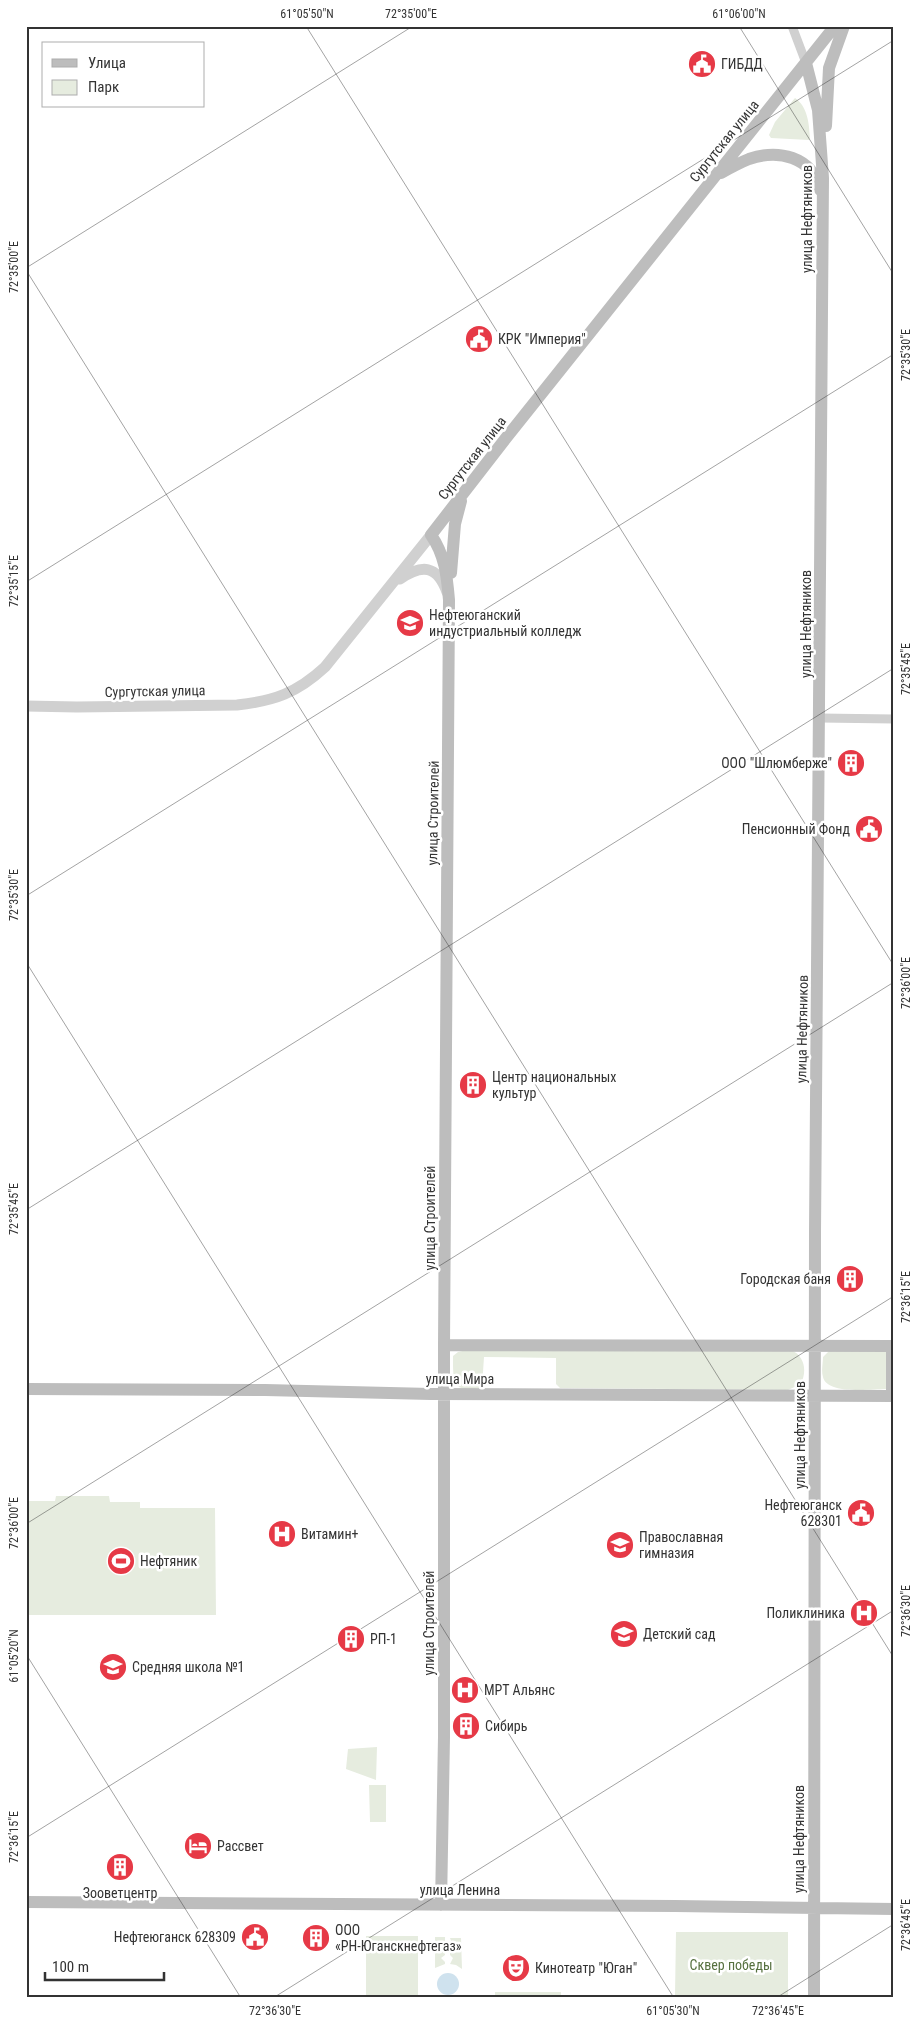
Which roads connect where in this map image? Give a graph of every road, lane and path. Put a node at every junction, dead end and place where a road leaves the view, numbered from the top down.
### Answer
1 (792, 26) edge
2 (835, 26) edge
3 (844, 26) edge
4 (806, 63) junction
5 (714, 176) junction
6 (823, 178) junction
7 (823, 203) junction
8 (466, 489) junction
9 (431, 535) junction
10 (391, 586) junction
11 (450, 600) junction
12 (26, 706) edge
13 (820, 718) junction
14 (894, 719) edge
15 (444, 1345) junction
16 (814, 1345) junction
17 (893, 1346) edge
18 (26, 1389) edge
19 (444, 1394) junction
20 (815, 1396) junction
21 (893, 1396) edge
22 (26, 1902) edge
23 (441, 1905) junction
24 (814, 1908) junction
25 (894, 1909) edge
26 (814, 1998) edge

1 - 4 street
2 - 4 main road, Сургутская улица
3 - 6 main road
4 - 5 main road, Сургутская улица
4 - 6 main road, улица Нефтяников
5 - 7 main road
5 - 8 main road, Сургутская улица
6 - 7 main road, улица Нефтяников
7 - 13 main road, улица Нефтяников
8 - 9 main road, Сургутская улица
8 - 11 main road
9 - 10 street, Сургутская улица
9 - 11 main road, улица Строителей
10 - 11 street
10 - 12 street, Сургутская улица
11 - 15 main road, улица Строителей
13 - 14 street
13 - 16 main road, улица Нефтяников
15 - 16 main road
15 - 19 main road, улица Строителей
16 - 17 main road
16 - 20 main road, улица Нефтяников
17 - 21 main road
18 - 19 main road, улица Мира
19 - 20 main road, улица Мира
19 - 23 main road, улица Строителей
20 - 21 main road, улица Мира
20 - 24 main road, улица Нефтяников
22 - 23 main road, улица Ленина
23 - 24 main road, улица Ленина
24 - 25 main road, улица Ленина
24 - 26 main road, улица Нефтяников

